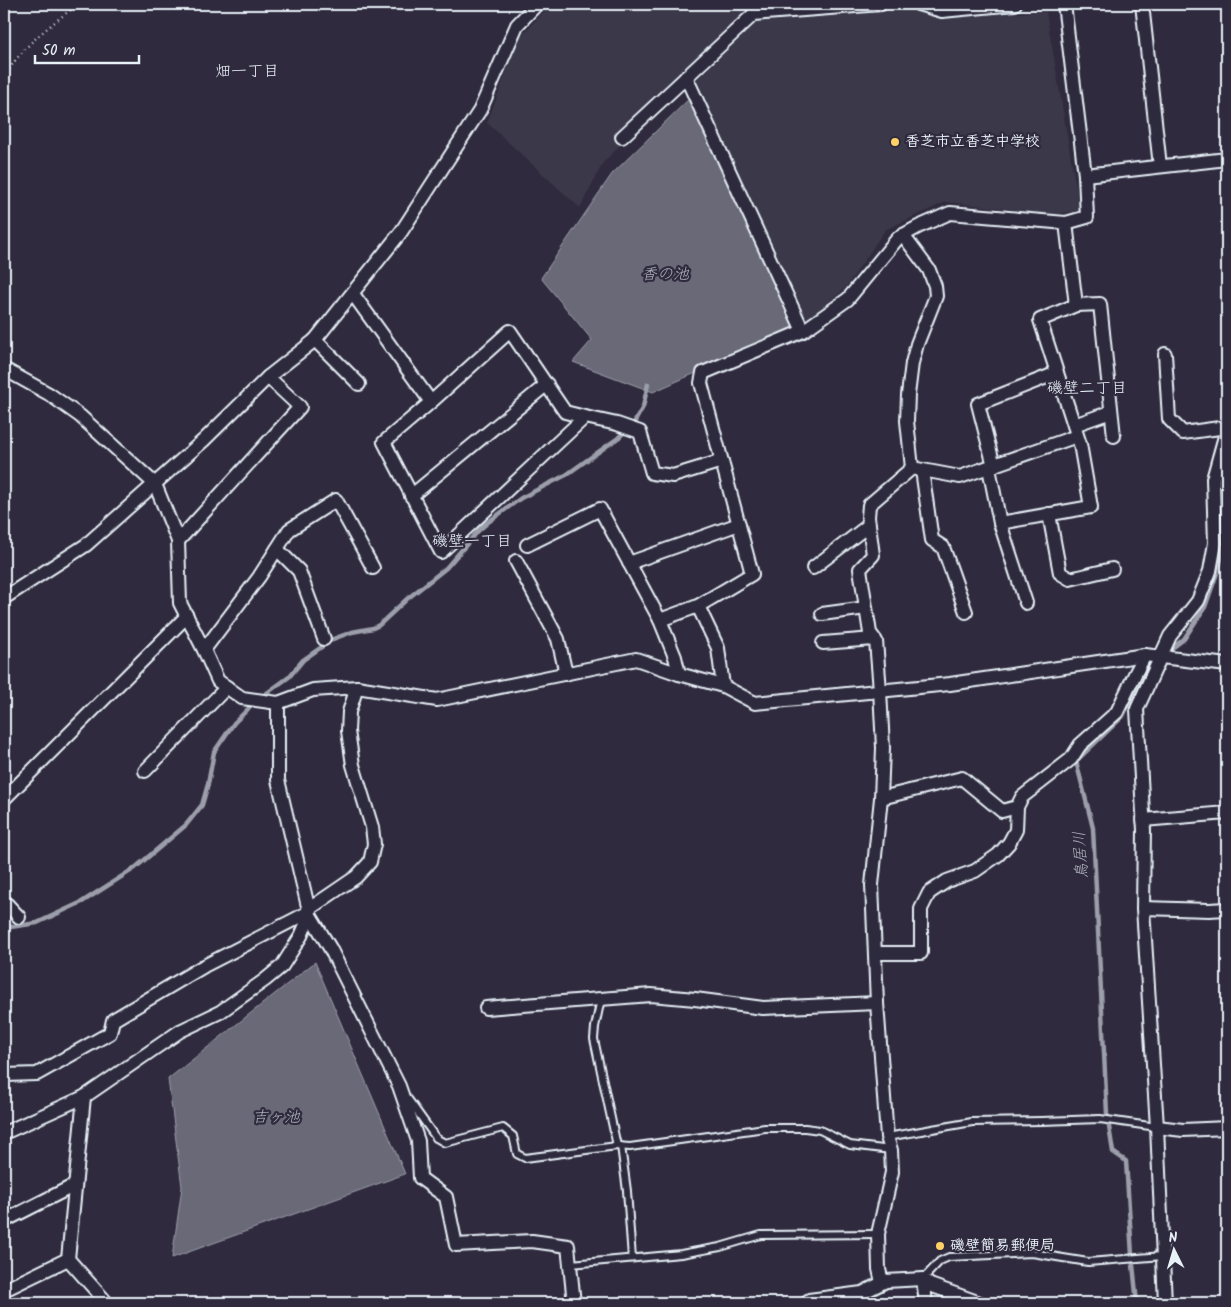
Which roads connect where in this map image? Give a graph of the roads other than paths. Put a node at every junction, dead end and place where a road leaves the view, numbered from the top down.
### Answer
1 (537, 4) edge
2 (881, 4) edge
3 (918, 4) edge
4 (1015, 4) edge
5 (1064, 4) edge
6 (1142, 4) edge
7 (686, 77) junction
8 (622, 137) dead end
9 (1227, 159) edge
10 (1160, 166) junction
11 (1085, 175) junction
12 (1066, 223) junction
13 (903, 235) junction
14 (353, 294) junction
15 (1076, 305) junction
16 (803, 331) junction
17 (315, 340) junction
18 (1166, 354) dead end
19 (4, 369) edge
20 (1057, 373) junction
21 (268, 378) junction
22 (359, 384) dead end
23 (546, 384) junction
24 (431, 402) junction
25 (1111, 412) junction
26 (585, 417) junction
27 (1227, 428) edge
28 (1076, 431) junction
29 (1114, 436) dead end
30 (722, 462) junction
31 (991, 467) junction
32 (917, 469) junction
33 (155, 484) junction
34 (411, 496) junction
35 (1049, 514) junction
36 (1000, 523) junction
37 (739, 524) junction
38 (869, 525) junction
39 (178, 541) junction
40 (527, 545) dead end
41 (276, 549) junction
42 (516, 560) dead end
43 (629, 563) junction
44 (373, 568) dead end
45 (813, 568) dead end
46 (1112, 569) dead end
47 (4, 598) edge
48 (1026, 603) dead end
49 (698, 606) junction
50 (866, 608) junction
51 (966, 612) dead end
52 (822, 614) dead end
53 (187, 616) junction
54 (660, 620) junction
55 (324, 639) dead end
56 (874, 639) junction
57 (823, 643) dead end
58 (204, 650) junction
59 (1145, 655) junction
60 (1162, 657) junction
61 (1227, 666) edge
62 (566, 674) junction
63 (680, 674) junction
64 (723, 686) junction
65 (227, 687) junction
66 (357, 687) junction
67 (880, 690) junction
68 (278, 703) junction
69 (145, 772) dead end
70 (881, 798) junction
71 (4, 799) edge
72 (1017, 808) junction
73 (1227, 813) edge
74 (1143, 820) junction
75 (4, 901) edge
76 (1143, 908) junction
77 (1227, 909) edge
78 (309, 912) junction
79 (19, 917) dead end
80 (875, 953) junction
81 (601, 999) junction
82 (877, 1003) junction
83 (486, 1008) dead end
84 (4, 1072) edge
85 (399, 1086) junction
86 (84, 1097) junction
87 (1157, 1127) junction
88 (1227, 1128) edge
89 (4, 1134) edge
90 (889, 1143) junction
91 (619, 1146) junction
92 (75, 1184) junction
93 (4, 1221) edge
94 (878, 1234) junction
95 (1163, 1256) junction
96 (68, 1258) junction
97 (632, 1258) junction
98 (571, 1264) junction
99 (923, 1279) junction
100 (886, 1281) junction
101 (4, 1290) edge
102 (107, 1303) edge
103 (574, 1303) edge
104 (810, 1303) edge
105 (926, 1303) edge
106 (980, 1303) edge
107 (1165, 1303) edge

1 - 14 street
2 - 7 street
3 - 4 street
5 - 11 street
6 - 10 street
7 - 8 street
7 - 16 street
9 - 10 street
10 - 11 street
11 - 12 street
12 - 13 street
12 - 15 street
13 - 16 street
13 - 32 street
14 - 17 street
14 - 24 street
15 - 20 street
15 - 25 street
16 - 30 street
17 - 21 street
17 - 22 street
18 - 27 street
19 - 33 street
20 - 28 street
20 - 31 street
21 - 33 street
21 - 39 street
23 - 24 street
23 - 26 street
23 - 34 street
24 - 34 street
25 - 28 street
25 - 29 street
26 - 30 street
26 - 34 street
27 - 60 street
28 - 31 street
28 - 35 street
30 - 37 street
31 - 32 street
31 - 36 street
32 - 38 street
32 - 51 street
33 - 39 street
33 - 47 street
35 - 36 street
35 - 46 street
36 - 48 street
37 - 43 street
37 - 49 street
38 - 45 street
38 - 50 street
39 - 53 street
40 - 43 street
41 - 44 street
41 - 55 street
41 - 58 street
42 - 62 street
43 - 54 street
49 - 54 street
49 - 64 street
50 - 52 street
50 - 56 street
53 - 58 street
53 - 71 street
54 - 63 street
56 - 57 street
56 - 67 street
58 - 65 street
59 - 60 street
59 - 67 street
59 - 72 street
60 - 61 street
60 - 74 street
62 - 63 street
62 - 66 street
63 - 64 street
64 - 67 street
65 - 68 street
65 - 69 street
66 - 68 street
66 - 78 street
67 - 70 street
68 - 78 street
70 - 72 street
70 - 80 street
72 - 80 street
73 - 74 street
74 - 76 street
75 - 79 street
76 - 77 street
76 - 87 street
78 - 84 street
78 - 85 street
78 - 86 street
80 - 82 street
81 - 82 street
81 - 83 street
81 - 91 lane
82 - 90 street
85 - 91 lane
85 - 98 street
86 - 89 street
86 - 92 street
87 - 88 street
87 - 90 lane
87 - 95 street
90 - 91 lane
90 - 94 street
91 - 97 lane
92 - 93 street
92 - 96 street
94 - 97 lane
94 - 100 street
95 - 99 lane
95 - 107 street
96 - 101 street
96 - 102 street
97 - 98 lane
98 - 103 street
99 - 100 street
99 - 105 street
99 - 106 street
100 - 104 street

